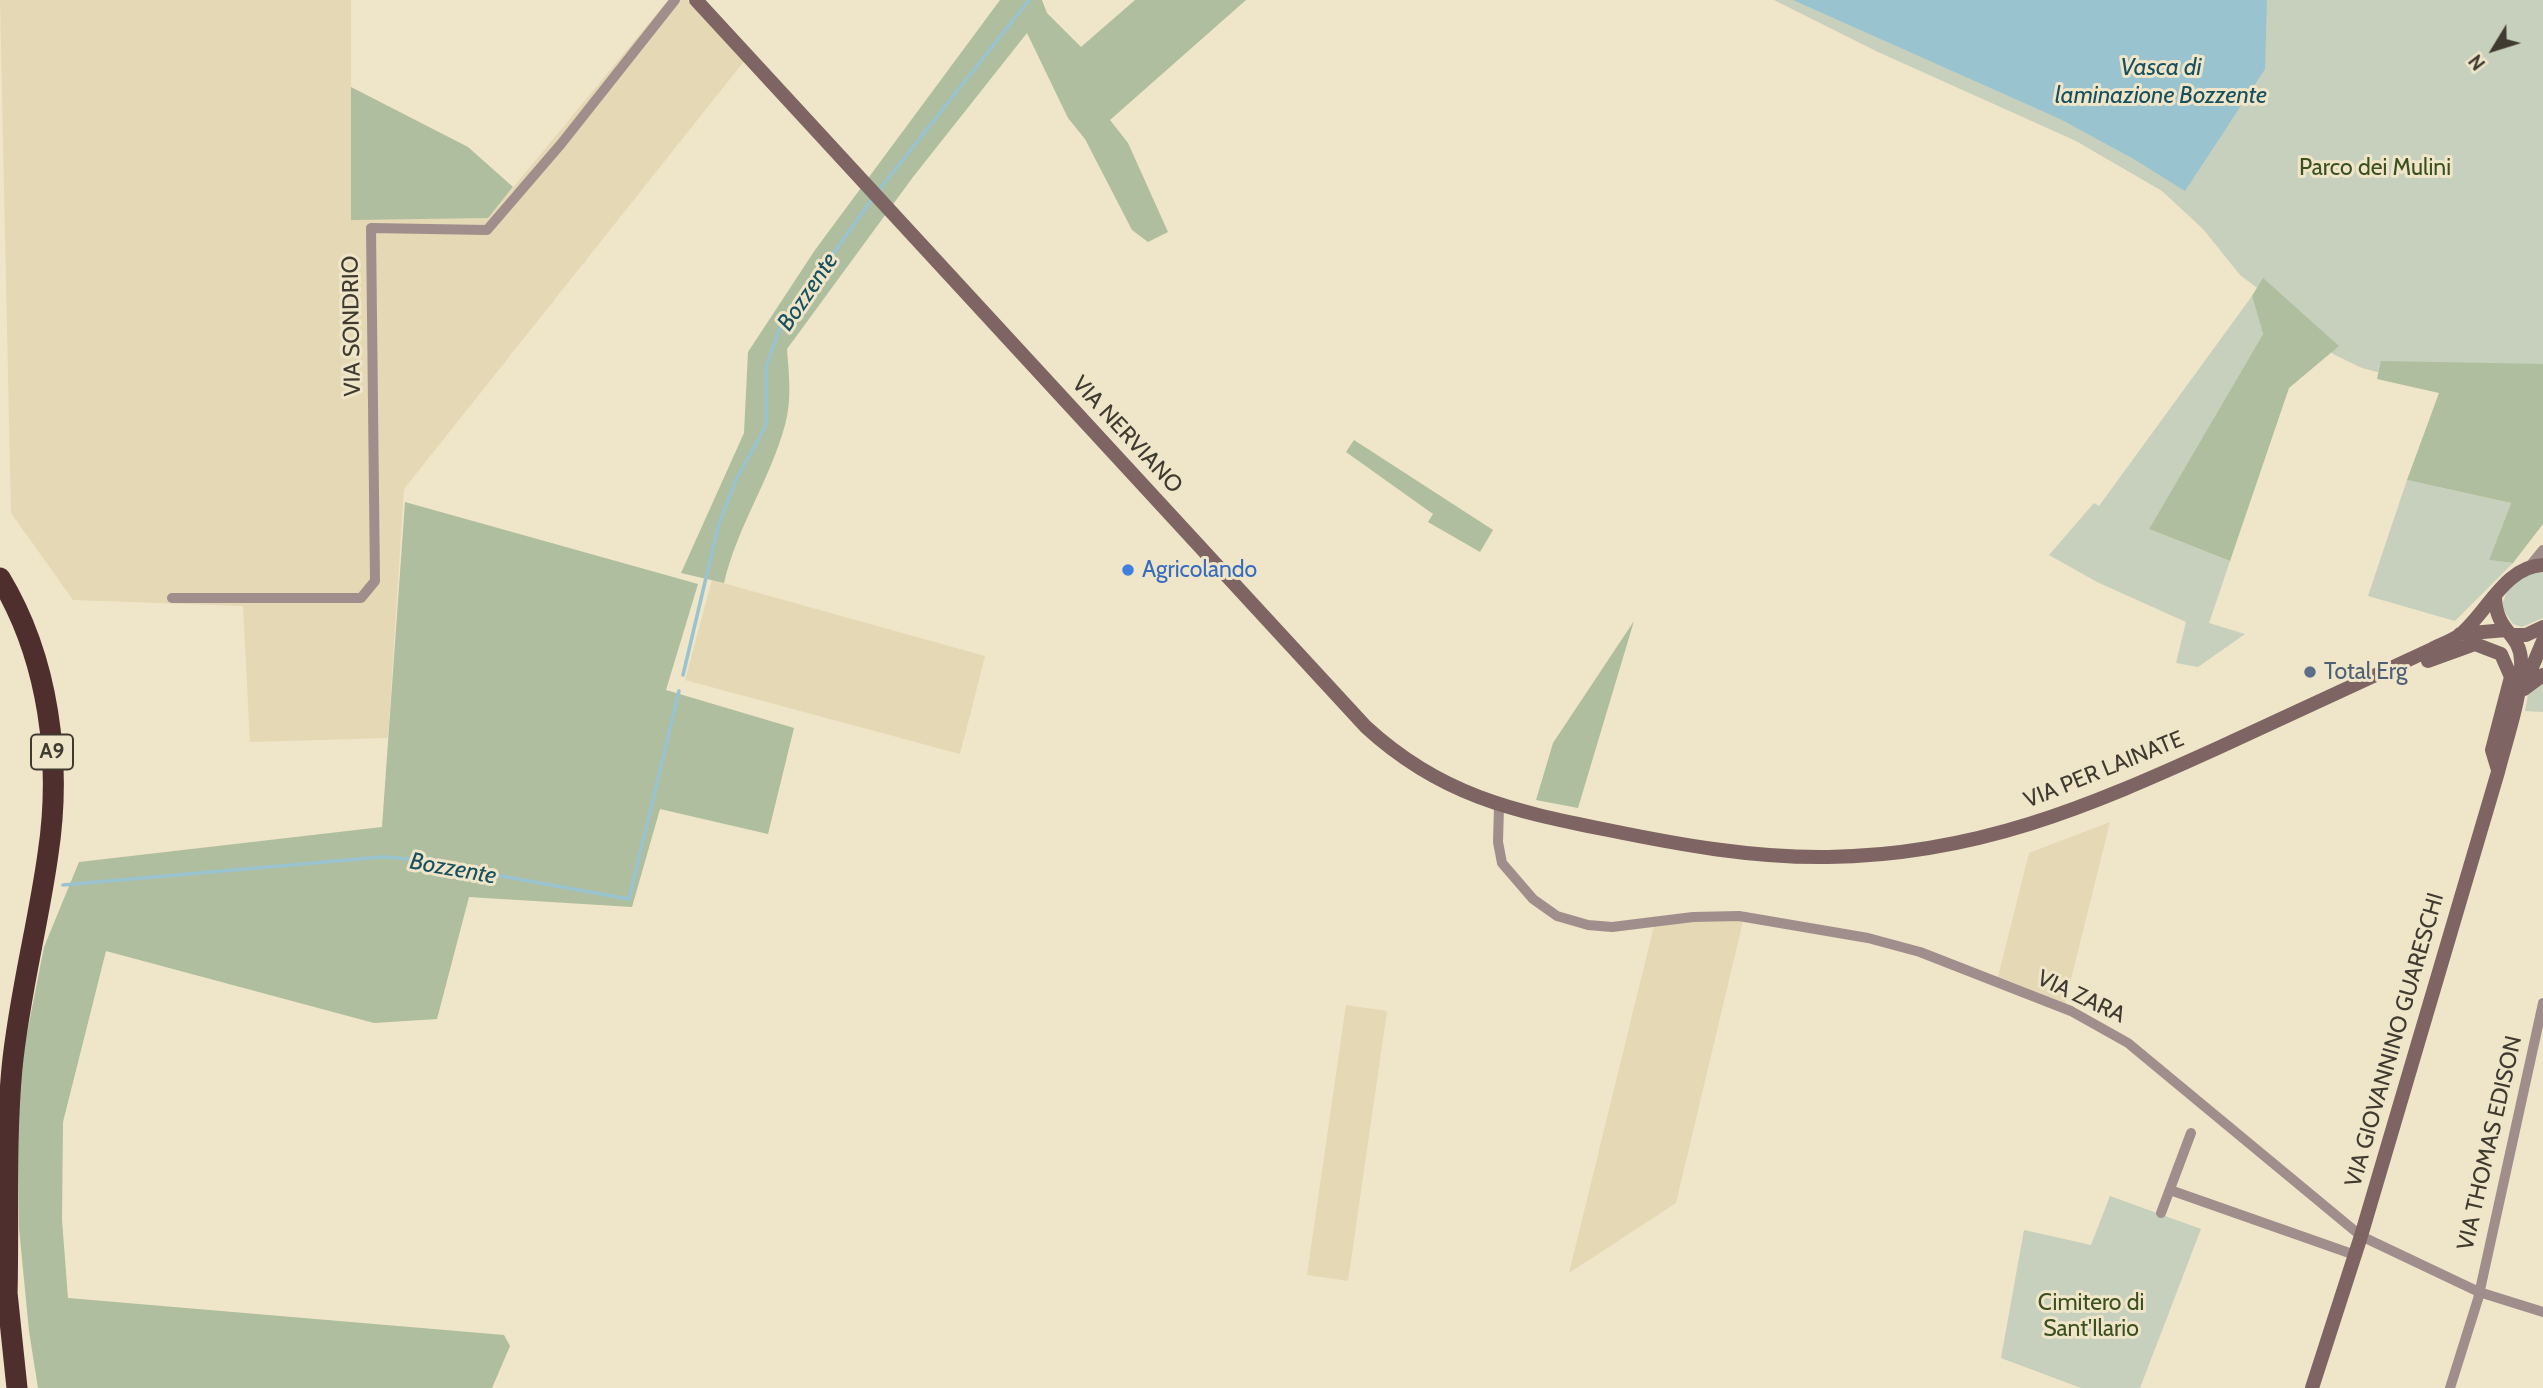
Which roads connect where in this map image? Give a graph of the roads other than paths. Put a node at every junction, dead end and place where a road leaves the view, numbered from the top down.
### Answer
1 (675, 0) edge
2 (696, 0) edge
3 (2543, 550) edge
4 (2536, 566) edge
5 (0, 578) edge
6 (2495, 597) junction
7 (172, 598) dead end
8 (2543, 627) edge
9 (2509, 633) junction
10 (2460, 634) junction
11 (2543, 641) edge
12 (2535, 667) edge
13 (2337, 693) junction
14 (2515, 704) junction
15 (2498, 772) junction
16 (1499, 807) junction
17 (1575, 824) joint
18 (2543, 1003) edge
19 (2191, 1133) dead end
20 (2170, 1190) junction
21 (2161, 1213) dead end
22 (0, 1229) edge
23 (2361, 1236) junction
24 (2355, 1255) junction
25 (2479, 1293) junction
26 (7, 1296) junction
27 (2543, 1312) edge
28 (17, 1388) edge
29 (2312, 1388) edge
30 (2450, 1388) edge

1 - 7 street, VIA SONDRIO
2 - 16 street, VIA NERVIANO
3 - 4 street
4 - 6 street, VIA PER LAINATE
5 - 26 highway, A9
6 - 9 street
6 - 10 street, VIA PER LAINATE
8 - 9 street, VIA PER LAINATE
9 - 10 street, VIA PER LAINATE
9 - 12 street
10 - 13 street, VIA PER LAINATE
11 - 12 street
12 - 14 street
12 - 14 street
13 - 15 street
13 - 17 street, VIA PER LAINATE
14 - 15 street, VIA GIOVANNINO GUARESCHI
15 - 23 street, VIA GIOVANNINO GUARESCHI
16 - 17 street, VIA NERVIANO
16 - 23 street, VIA ZARA
18 - 25 street, VIA THOMAS EDISON
19 - 20 street
20 - 21 street
20 - 24 street
22 - 26 highway
23 - 24 street, VIA GIOVANNINO GUARESCHI
23 - 25 street, VIA ZARA
24 - 29 street, VIA GIOVANNINO GUARESCHI
25 - 27 street, VIA ZARA
25 - 30 street, VIA THOMAS EDISON
26 - 28 highway

